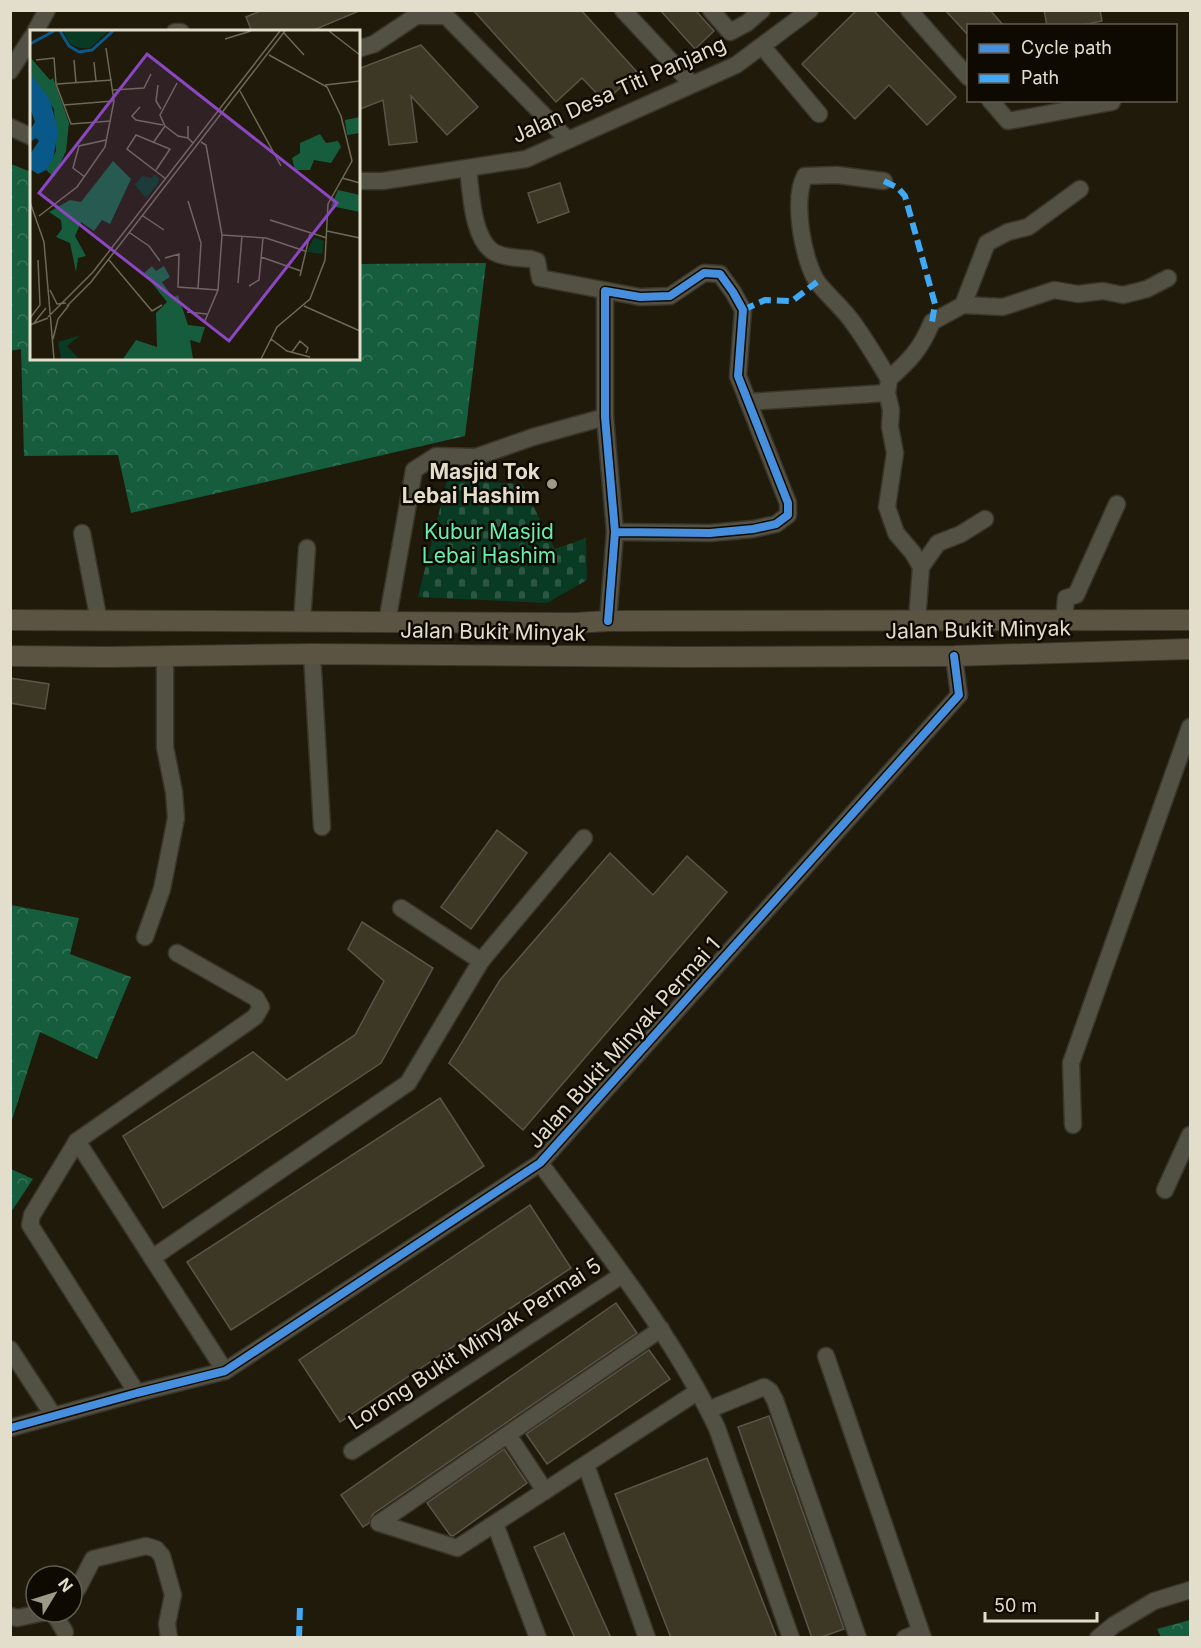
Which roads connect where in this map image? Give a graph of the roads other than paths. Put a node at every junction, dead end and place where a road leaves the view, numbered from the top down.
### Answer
1 (47, 10) edge
2 (623, 10) edge
3 (711, 10) edge
4 (762, 10) edge
5 (909, 10) edge
6 (806, 12) edge
7 (36, 30) edge
8 (30, 40) edge
9 (762, 46) junction
10 (360, 48) edge
11 (10, 71) edge
12 (967, 74) edge
13 (692, 84) junction
14 (992, 102) edge
15 (1112, 102) edge
16 (819, 114) dead end
17 (10, 127) edge
18 (30, 136) edge
19 (568, 140) junction
20 (468, 168) junction
21 (360, 181) edge
22 (884, 181) dead end
23 (1080, 189) dead end
24 (1168, 278) dead end
25 (605, 291) junction
26 (963, 305) junction
27 (888, 386) junction
28 (748, 402) junction
29 (605, 417) junction
30 (1116, 504) dead end
31 (985, 519) dead end
32 (615, 532) junction
33 (82, 533) dead end
34 (307, 548) dead end
35 (921, 567) junction
36 (10, 620) edge
37 (917, 620) junction
38 (1191, 620) edge
39 (99, 621) junction
40 (608, 621) junction
41 (1064, 621) junction
42 (266, 622) junction
43 (306, 622) junction
44 (387, 622) junction
45 (1191, 649) edge
46 (271, 654) junction
47 (312, 654) junction
48 (10, 656) edge
49 (165, 656) junction
50 (954, 656) junction
51 (1191, 727) edge
52 (322, 827) dead end
53 (584, 838) dead end
54 (401, 908) dead end
55 (146, 937) dead end
56 (177, 953) dead end
57 (482, 961) junction
58 (1072, 1125) dead end
59 (1191, 1135) edge
60 (76, 1141) junction
61 (540, 1163) junction
62 (1165, 1190) dead end
63 (152, 1258) junction
64 (622, 1275) junction
65 (661, 1329) junction
66 (10, 1349) edge
67 (826, 1356) dead end
68 (225, 1371) junction
69 (697, 1392) junction
70 (137, 1393) junction
71 (708, 1410) junction
72 (53, 1415) junction
73 (10, 1428) edge
74 (508, 1435) junction
75 (352, 1451) dead end
76 (586, 1465) junction
77 (545, 1491) junction
78 (495, 1524) junction
79 (84, 1576) edge
80 (1191, 1590) edge
81 (60, 1624) edge
82 (65, 1632) dead end
83 (916, 1636) edge
84 (169, 1638) edge
85 (538, 1638) edge
86 (647, 1638) edge
87 (791, 1638) edge
88 (858, 1638) edge
89 (1098, 1638) edge

1 - 7 street
2 - 13 street
3 - 4 street
5 - 12 street
6 - 9 street, Jalan Desa Titi Panjang
8 - 11 street
9 - 13 street, Jalan Desa Titi Panjang
9 - 16 street
10 - 19 street
13 - 19 street, Jalan Desa Titi Panjang
14 - 15 street
17 - 18 street
19 - 20 street, Jalan Desa Titi Panjang
20 - 21 street, Jalan Desa Titi Panjang
20 - 25 street
22 - 27 street
23 - 26 street
24 - 26 street
25 - 28 street
25 - 29 street
26 - 27 street
27 - 28 street
27 - 35 street
28 - 32 street
29 - 32 street
29 - 44 street
30 - 41 street
31 - 35 street
32 - 40 street
33 - 39 street
34 - 43 street
35 - 37 street
36 - 39 main road, Jalan Bukit Minyak
37 - 40 main road, Jalan Bukit Minyak
37 - 41 main road, Jalan Bukit Minyak
38 - 41 main road, Jalan Bukit Minyak
39 - 42 main road, Jalan Bukit Minyak
40 - 44 main road, Jalan Bukit Minyak
42 - 43 main road, Jalan Bukit Minyak
42 - 46 main road
43 - 44 main road, Jalan Bukit Minyak
43 - 47 main road
45 - 50 main road, Jalan Bukit Minyak
46 - 47 main road, Jalan Bukit Minyak
46 - 49 main road, Jalan Bukit Minyak
47 - 50 main road, Jalan Bukit Minyak
47 - 52 street
48 - 49 main road, Jalan Bukit Minyak
49 - 55 street
50 - 61 street, Jalan Bukit Minyak Permai 1
51 - 58 street
53 - 57 street
54 - 57 street
56 - 60 street
57 - 63 street
59 - 62 street
60 - 63 street
60 - 70 street
61 - 64 street
61 - 68 street, Jalan Bukit Minyak Permai 1
63 - 68 street
64 - 65 street
64 - 75 street, Lorong Bukit Minyak Permai 5
65 - 69 street
65 - 74 street
66 - 72 street
67 - 83 street
68 - 70 street, Jalan Bukit Minyak Permai 1
69 - 71 street
69 - 76 street
70 - 72 street, Jalan Bukit Minyak Permai 1
71 - 87 street
71 - 88 street
72 - 73 street, Jalan Bukit Minyak Permai 1
74 - 77 street
74 - 78 street
76 - 77 street
76 - 86 street
77 - 78 street
78 - 85 street
79 - 84 street
80 - 89 street
81 - 82 street

